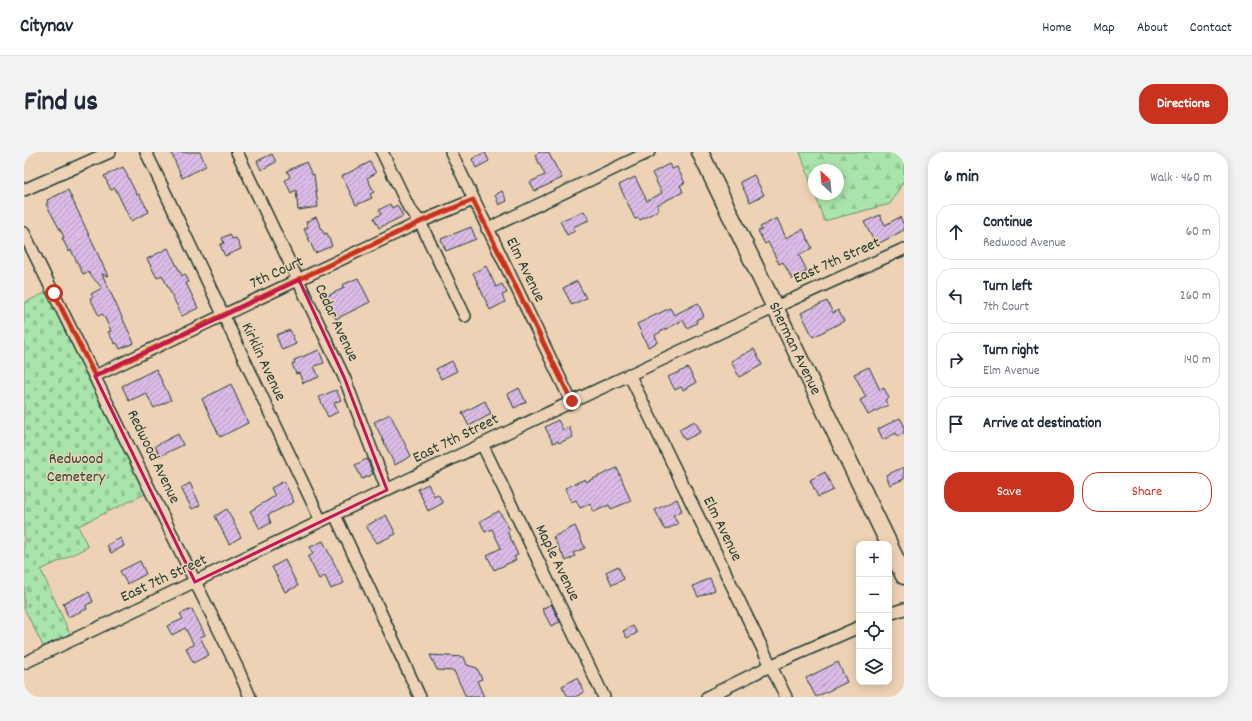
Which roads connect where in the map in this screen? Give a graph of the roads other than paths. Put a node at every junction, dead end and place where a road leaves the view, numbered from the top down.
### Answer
1 (110, 152) edge
2 (146, 152) edge
3 (236, 152) edge
4 (382, 152) edge
5 (451, 152) edge
6 (649, 152) edge
7 (700, 152) edge
8 (24, 190) edge
9 (473, 200) junction
10 (420, 222) junction
11 (487, 228) junction
12 (24, 233) edge
13 (904, 249) edge
14 (29, 254) edge
15 (299, 280) junction
16 (774, 306) junction
17 (223, 316) junction
18 (465, 316) dead end
19 (629, 374) junction
20 (95, 376) junction
21 (572, 401) junction
22 (482, 444) junction
23 (387, 490) junction
24 (334, 515) junction
25 (321, 521) junction
26 (888, 541) edge
27 (892, 550) edge
28 (904, 576) edge
29 (195, 582) junction
30 (904, 609) edge
31 (892, 613) edge
32 (856, 628) edge
33 (24, 662) edge
34 (770, 666) junction
35 (250, 697) edge
36 (420, 697) edge
37 (604, 697) edge
38 (707, 697) edge
39 (786, 697) edge

1 - 8 street
2 - 17 street, Kirklin Avenue
3 - 15 street, Cedar Avenue
4 - 10 street
5 - 9 street, Elm Avenue
6 - 11 street
7 - 16 street, Sherman Avenue
9 - 10 street, 7th Court
9 - 11 street, Elm Avenue
10 - 15 street, 7th Court
10 - 18 street
11 - 21 street, Elm Avenue
12 - 14 street, Redwood Avenue
13 - 16 street, East 7th Street
14 - 20 street, Redwood Avenue
15 - 17 street, 7th Court
15 - 23 street, Cedar Avenue
16 - 19 street, East 7th Street
16 - 26 street, Sherman Avenue
17 - 20 street, 7th Court
17 - 25 street, Kirklin Avenue
19 - 21 street, East 7th Street
19 - 34 street, Elm Avenue
20 - 29 street, Redwood Avenue
21 - 22 street, East 7th Street
22 - 23 street, East 7th Street
22 - 37 street, Maple Avenue
23 - 24 street, East 7th Street
24 - 25 street, East 7th Street
24 - 36 street
25 - 29 street, East 7th Street
27 - 28 street, Sherman Avenue
29 - 33 street, East 7th Street
29 - 35 street, Redwood Avenue
30 - 31 street
32 - 34 street
34 - 38 street
34 - 39 street, Elm Avenue

